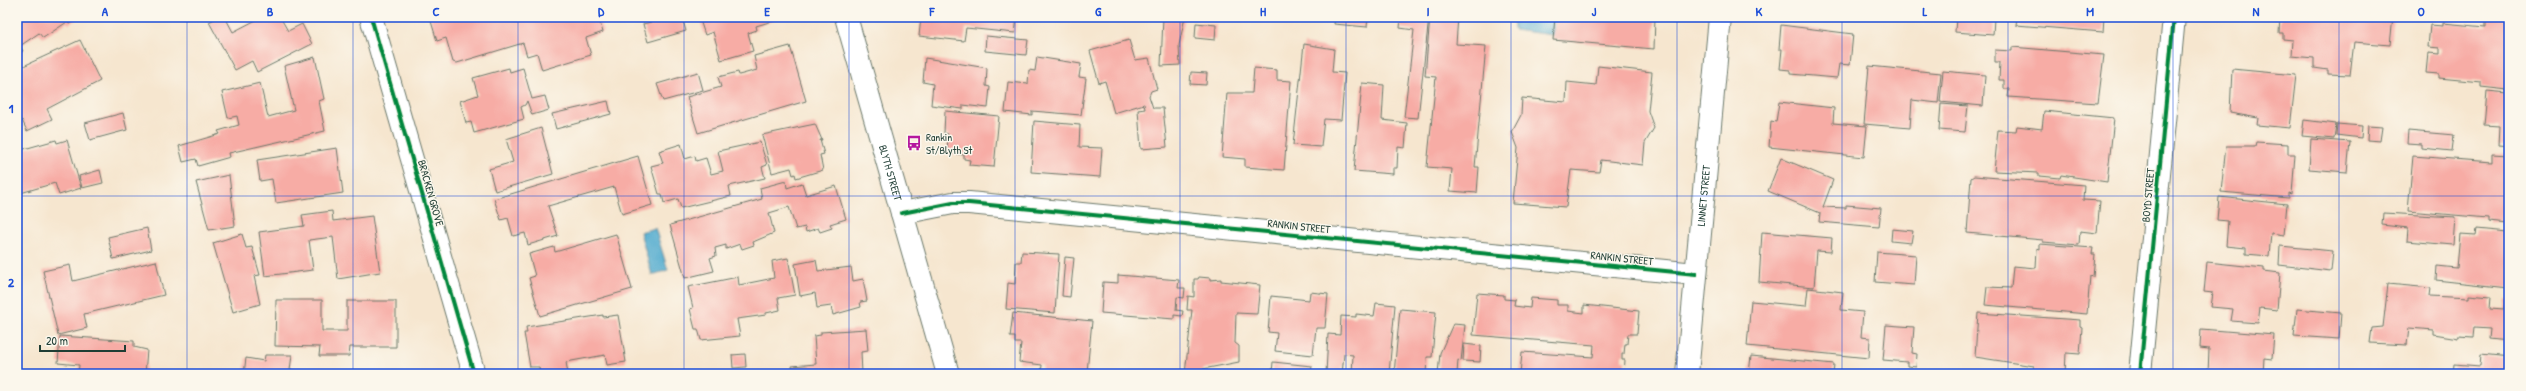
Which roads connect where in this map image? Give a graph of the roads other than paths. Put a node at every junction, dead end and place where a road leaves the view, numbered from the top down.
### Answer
1 (371, 17) edge
2 (846, 17) edge
3 (1720, 17) edge
4 (2174, 17) edge
5 (902, 213) junction
6 (1696, 274) junction
7 (474, 374) edge
8 (948, 374) edge
9 (1687, 374) edge
10 (2140, 374) edge

1 - 7 street, BRACKEN GROVE
2 - 5 street, BLYTH STREET
3 - 6 street, LINNET STREET
4 - 10 street, BOYD STREET
5 - 6 street, RANKIN STREET
5 - 8 street, BLYTH STREET
6 - 9 street, LINNET STREET

